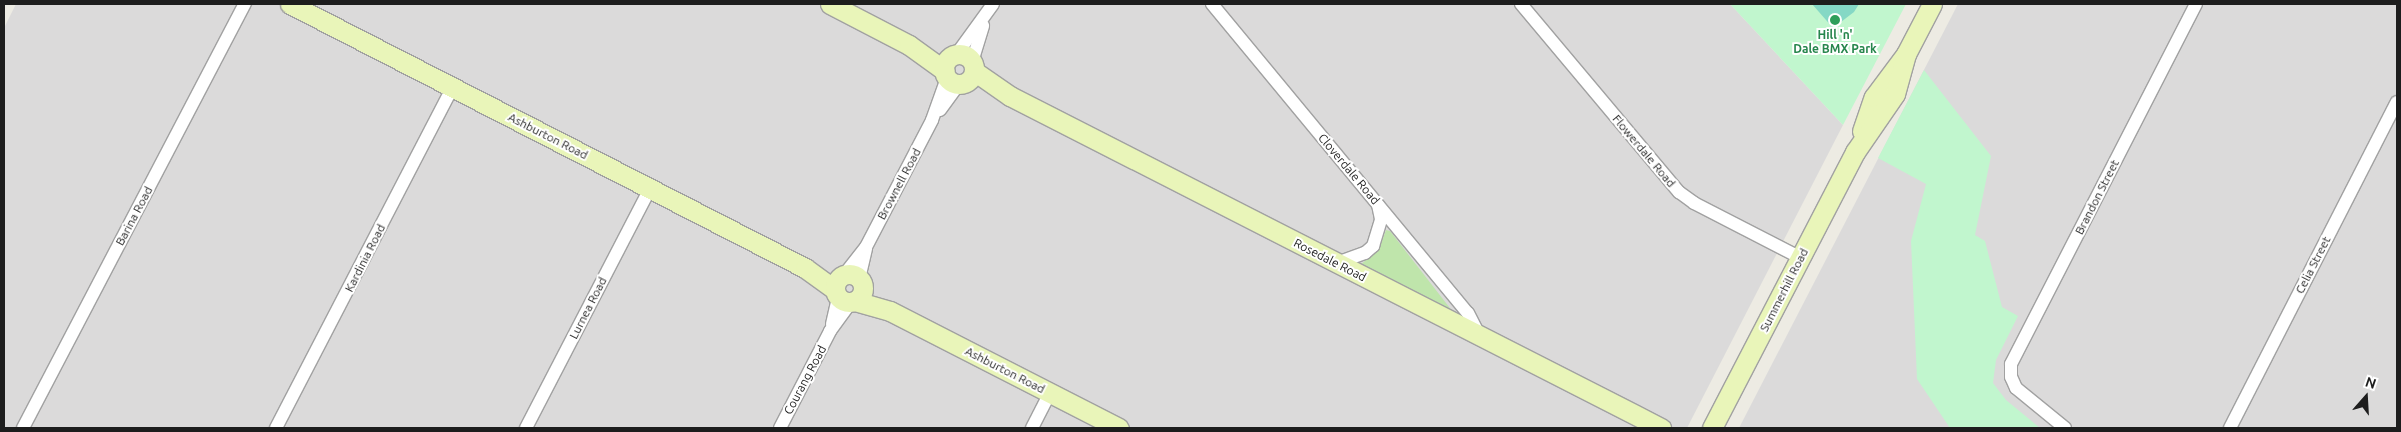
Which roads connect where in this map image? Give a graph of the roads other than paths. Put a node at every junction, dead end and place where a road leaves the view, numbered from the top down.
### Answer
1 (245, 4) edge
2 (290, 4) edge
3 (830, 4) edge
4 (992, 4) edge
5 (1212, 4) edge
6 (1521, 4) edge
7 (1932, 4) edge
8 (2196, 4) edge
9 (959, 70) junction
10 (453, 87) junction
11 (2397, 102) edge
12 (650, 189) junction
13 (1377, 202) junction
14 (1801, 258) junction
15 (1337, 263) junction
16 (848, 288) junction
17 (1480, 337) junction
18 (1050, 393) junction
19 (1656, 427) edge
20 (23, 428) edge
21 (276, 428) edge
22 (526, 428) edge
23 (780, 428) edge
24 (1032, 428) edge
25 (1119, 428) edge
26 (1712, 428) edge
27 (2065, 428) edge
28 (2230, 428) edge

1 - 20 street, Barina Road
2 - 10 street, Ashburton Road
3 - 9 street, Rosedale Road
4 - 9 street, Brownell Road
5 - 13 street, Cloverdale Road
6 - 14 street, Flowerdale Road
7 - 14 street, Summerhill Road
8 - 27 street, Brandon Street
9 - 15 street, Rosedale Road
9 - 16 street, Brownell Road
10 - 12 street, Ashburton Road
10 - 21 street, Kardinia Road
11 - 28 street, Celia Street
12 - 16 street, Ashburton Road
12 - 22 street, Lurnea Road
13 - 15 street
13 - 17 street, Cloverdale Road
14 - 26 street, Summerhill Road
15 - 17 street, Rosedale Road
16 - 18 street, Ashburton Road
16 - 23 street, Courang Road
17 - 19 street, Rosedale Road
18 - 24 street
18 - 25 street, Ashburton Road

